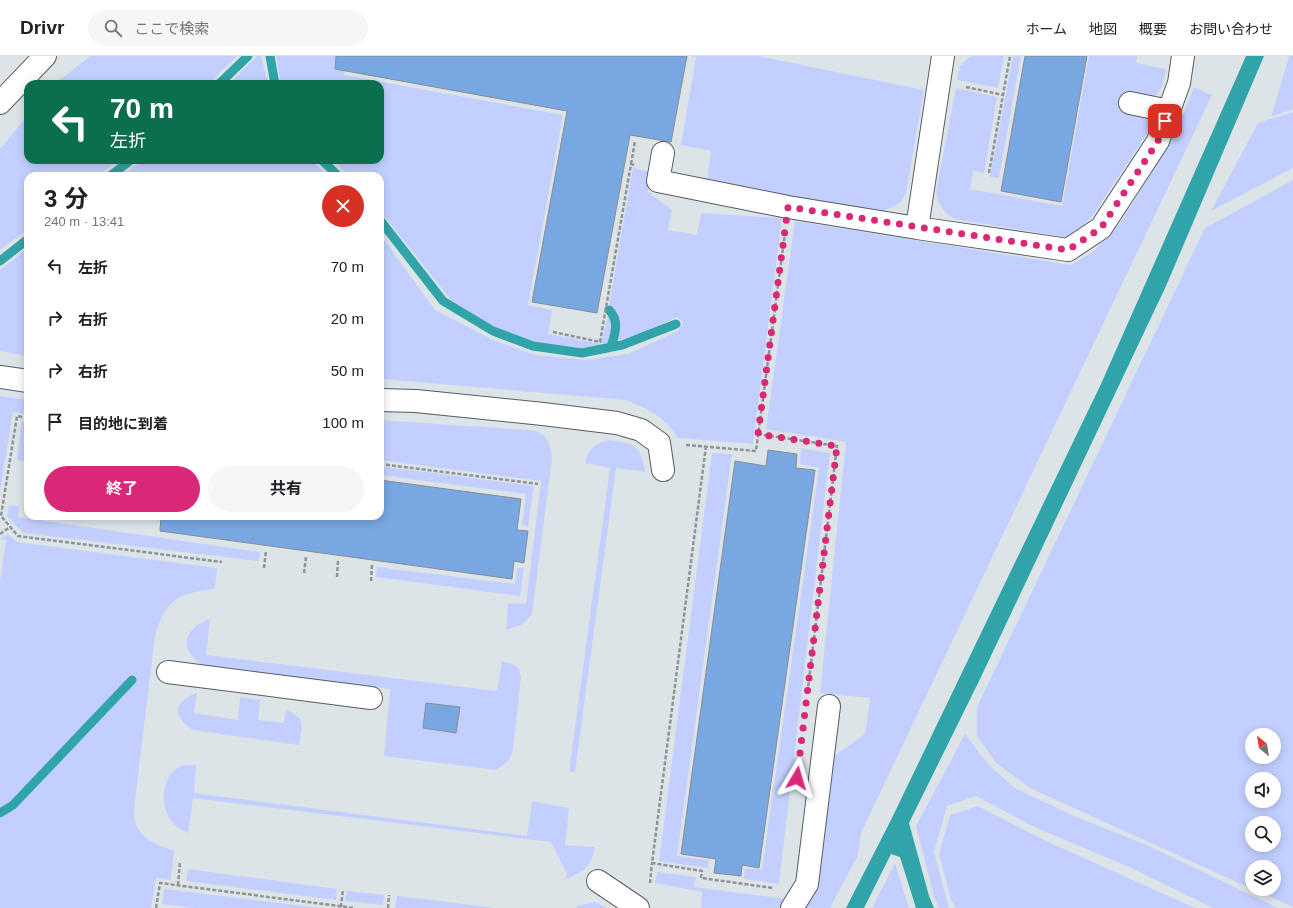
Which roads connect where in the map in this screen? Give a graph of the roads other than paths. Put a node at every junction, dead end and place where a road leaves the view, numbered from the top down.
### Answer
1 (45, 56) edge
2 (943, 56) edge
3 (1182, 56) edge
4 (1130, 102) dead end
5 (0, 103) edge
6 (1169, 111) junction
7 (662, 162) road end
8 (917, 228) junction
9 (0, 377) edge
10 (24, 380) edge
11 (384, 400) edge
12 (663, 470) dead end
13 (168, 672) dead end
14 (371, 698) dead end
15 (829, 706) dead end
16 (598, 881) dead end
17 (638, 908) edge
18 (792, 908) edge

1 - 5 lane
2 - 8 lane
3 - 6 lane
4 - 6 lane
6 - 8 lane
7 - 8 lane
9 - 10 lane
11 - 12 lane
13 - 14 lane
15 - 18 lane
16 - 17 lane

